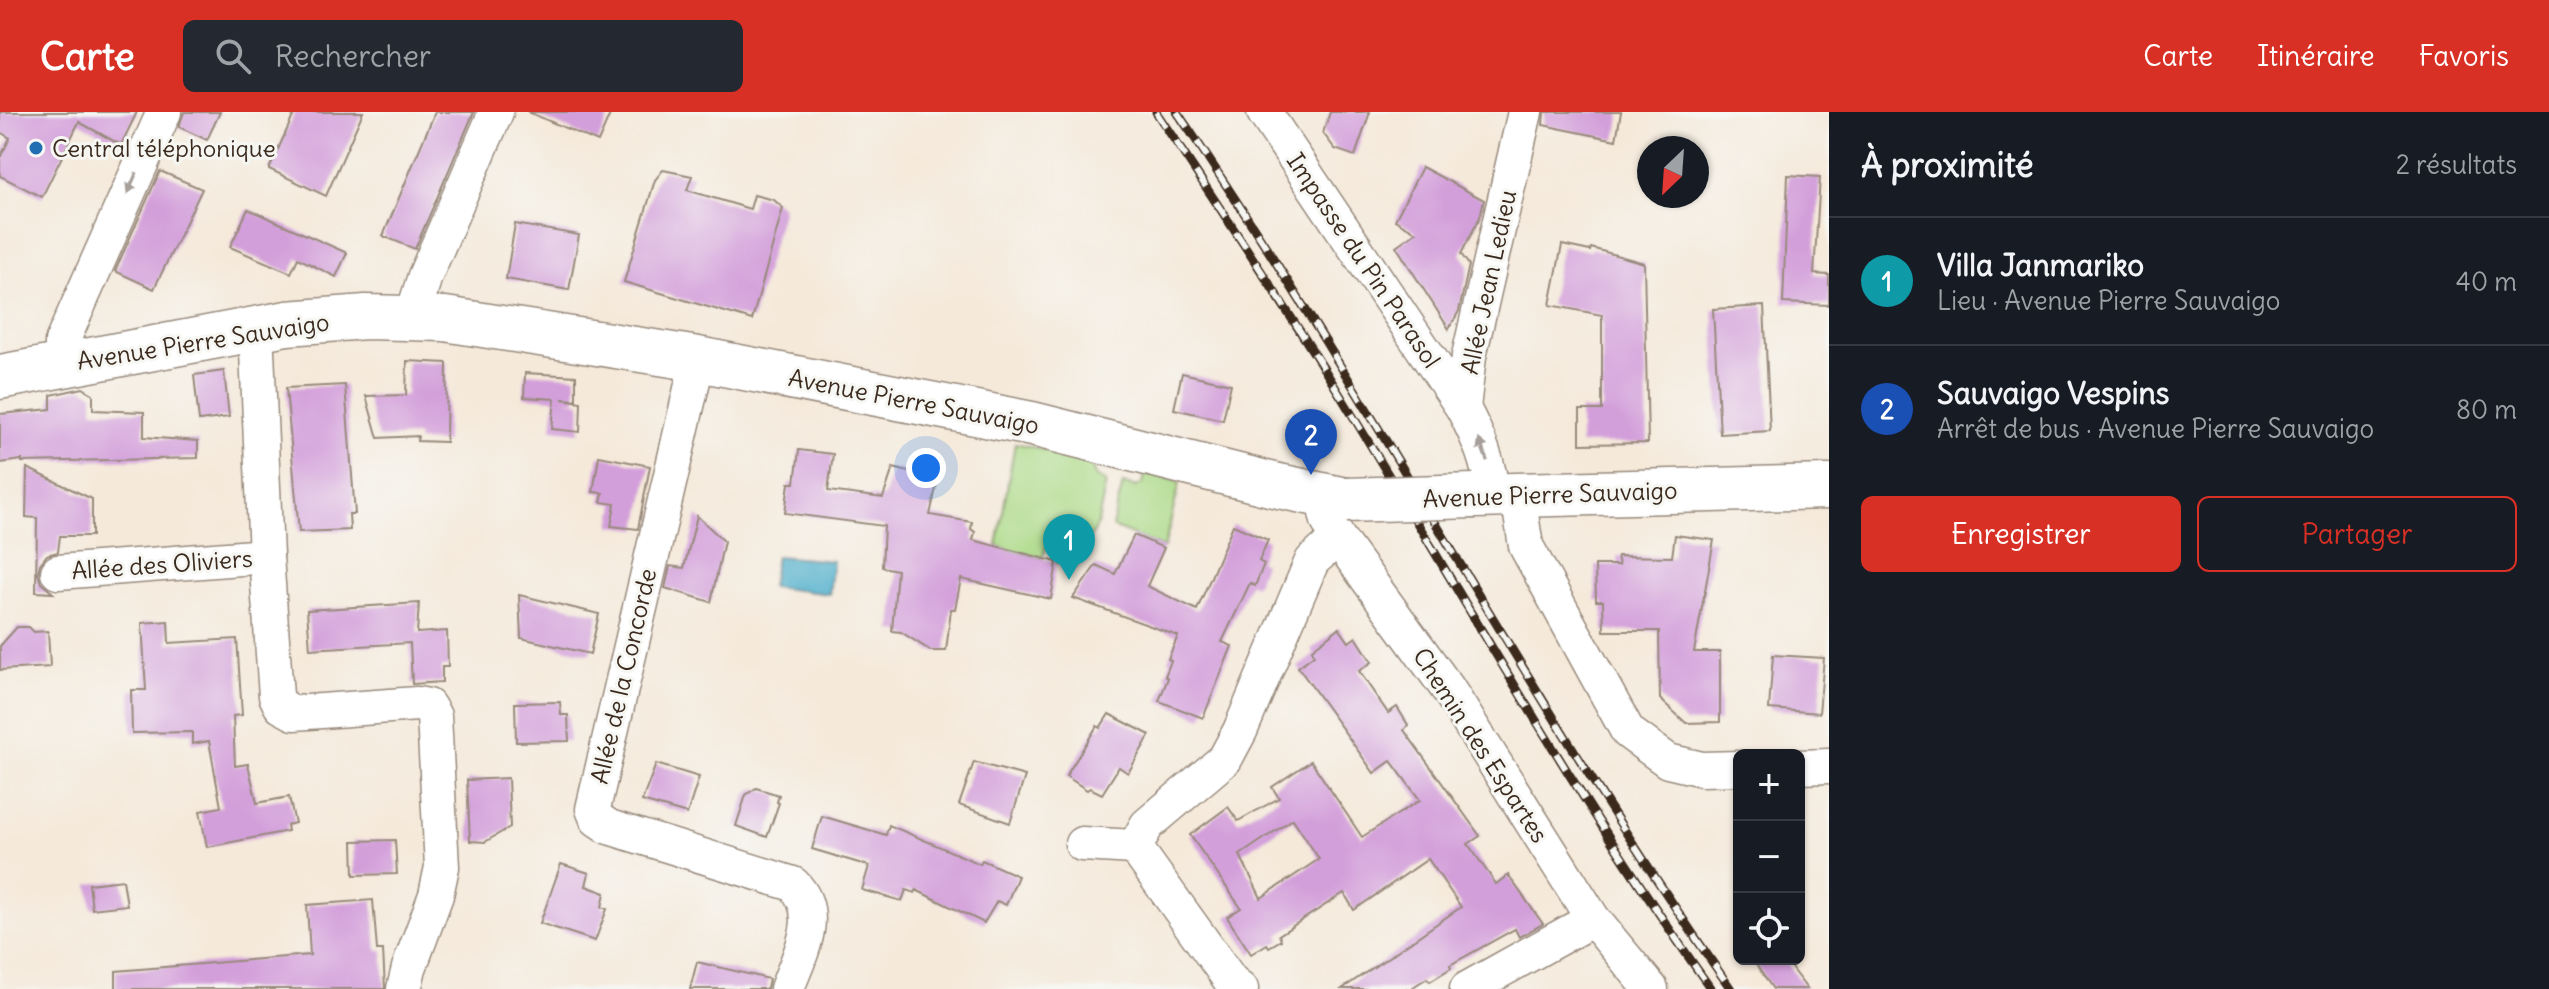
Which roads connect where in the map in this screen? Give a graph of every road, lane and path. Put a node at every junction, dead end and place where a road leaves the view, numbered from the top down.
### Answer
1 (164, 112) edge
2 (496, 112) edge
3 (1264, 112) edge
4 (1525, 112) edge
5 (412, 317) junction
6 (256, 328) junction
7 (698, 359) junction
8 (62, 364) junction
9 (0, 377) edge
10 (1463, 408) junction
11 (1829, 487) edge
12 (1495, 496) junction
13 (1336, 512) junction
14 (266, 556) junction
15 (58, 572) dead end
16 (1829, 766) edge
17 (1805, 767) edge
18 (1733, 768) edge
19 (1082, 844) dead end
20 (1135, 847) junction
21 (1593, 919) junction
22 (404, 989) edge
23 (787, 989) edge
24 (1241, 989) edge
25 (1467, 989) edge
26 (1651, 989) edge

1 -> 8 street
2 - 5 street
3 - 10 street, Impasse du Pin Parasol
4 - 10 street, Allée Jean Ledieu
5 - 6 main road, Avenue Pierre Sauvaigo
5 - 7 main road, Avenue Pierre Sauvaigo
6 - 8 main road, Avenue Pierre Sauvaigo
6 - 14 street, Allée des Oliviers
7 - 13 main road, Avenue Pierre Sauvaigo
7 - 23 street, Allée de la Concorde
8 - 9 main road, Avenue Pierre Sauvaigo
12 -> 10 street, Allée Jean Ledieu
11 - 12 main road, Avenue Pierre Sauvaigo
12 - 13 main road, Avenue Pierre Sauvaigo, bridge
12 - 18 street, Allée Jean Ledieu
13 - 20 street
13 - 21 street, Chemin des Espartes
14 - 15 street, Allée des Oliviers
14 - 22 street, Allée des Oliviers
16 - 17 street
19 - 20 street
20 - 24 street
21 - 25 street
21 - 26 street, Chemin des Espartes

